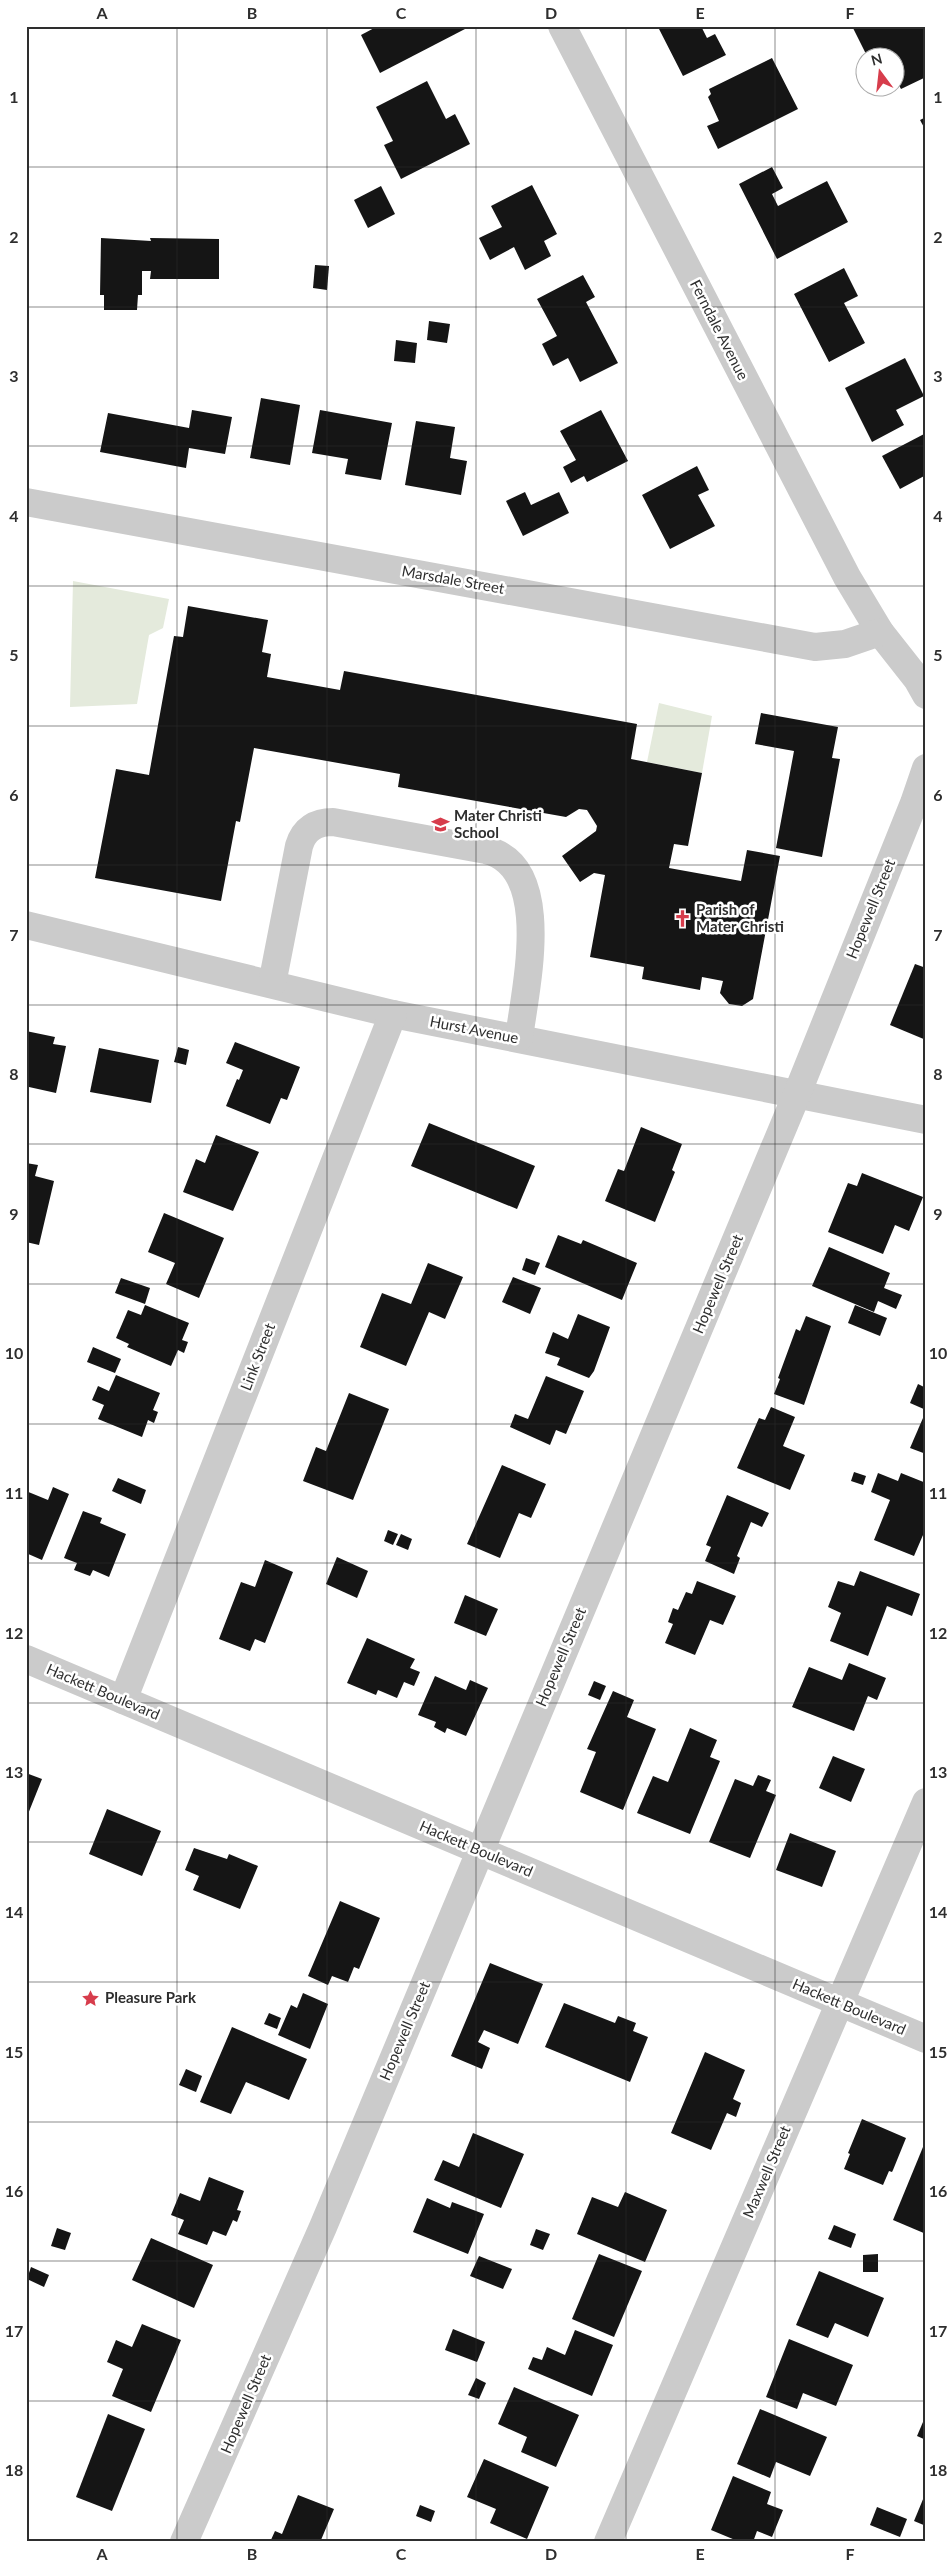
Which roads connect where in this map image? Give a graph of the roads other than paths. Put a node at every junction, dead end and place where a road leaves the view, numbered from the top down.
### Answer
1 (562, 26) edge
2 (26, 502) edge
3 (880, 632) junction
4 (926, 696) edge
5 (926, 768) edge
6 (26, 925) edge
7 (272, 984) junction
8 (393, 1014) junction
9 (519, 1038) junction
10 (797, 1094) junction
11 (926, 1120) edge
12 (26, 1659) edge
13 (123, 1700) junction
14 (926, 1802) edge
15 (480, 1851) junction
16 (840, 2003) junction
17 (926, 2039) edge
18 (184, 2542) edge
19 (608, 2542) edge

1 - 3 street, Ferndale Avenue
2 - 3 street, Marsdale Street
3 - 4 street
5 - 10 street, Hopewell Street
6 - 7 street, Hurst Avenue
7 - 8 street, Hurst Avenue
7 - 9 street
8 - 9 street, Hurst Avenue
8 - 13 street, Link Street
9 - 10 street, Hurst Avenue
10 - 11 street, Hurst Avenue
10 - 15 street, Hopewell Street
12 - 13 street, Hackett Boulevard
13 - 15 street, Hackett Boulevard
14 - 16 street, Maxwell Street
15 - 16 street, Hackett Boulevard
15 - 18 street, Hopewell Street
16 - 17 street, Hackett Boulevard
16 - 19 street, Maxwell Street

